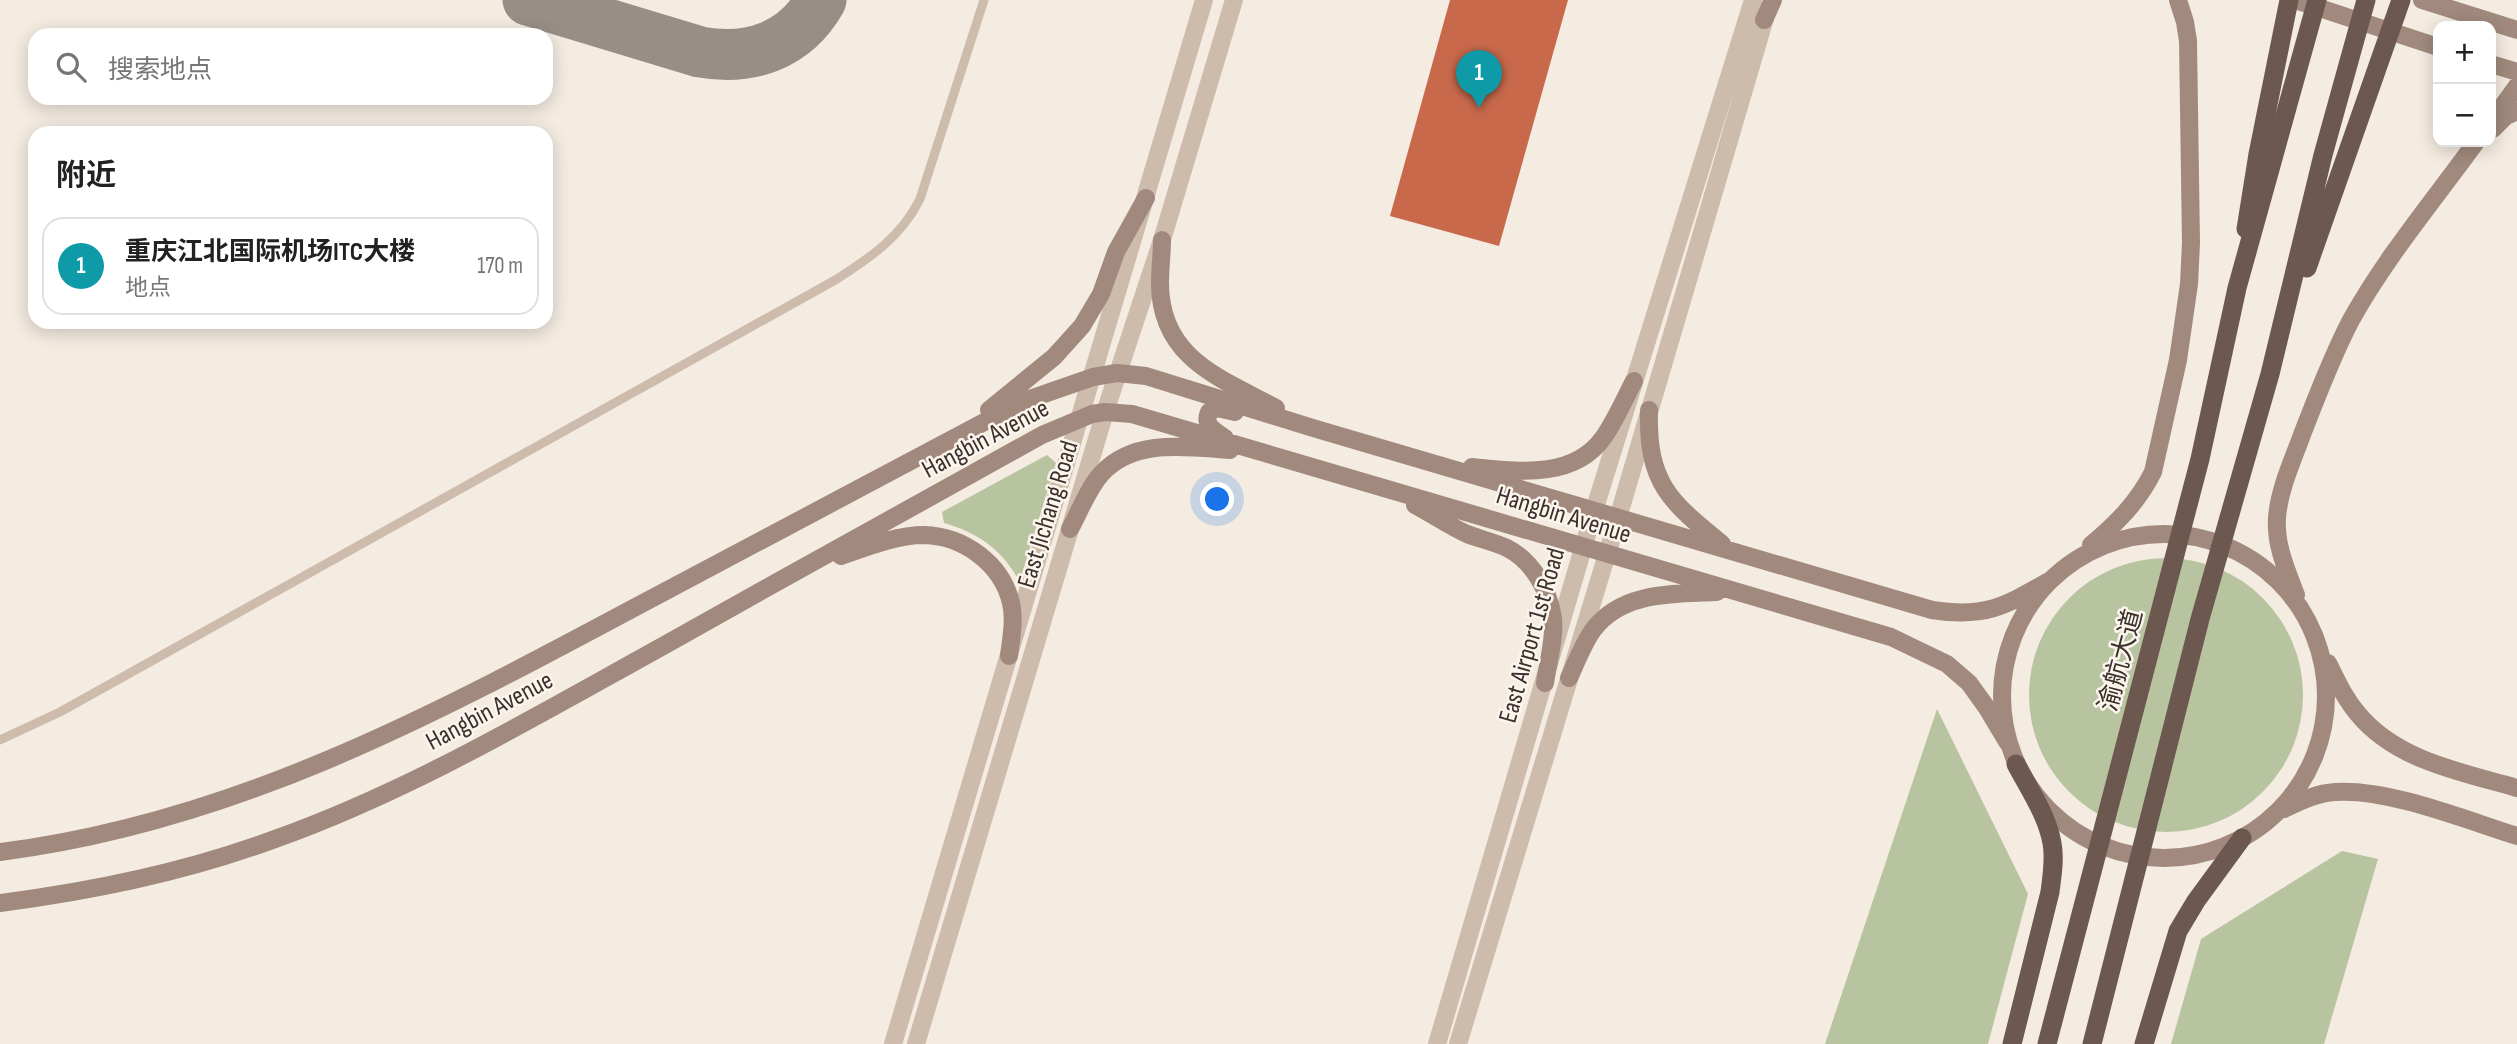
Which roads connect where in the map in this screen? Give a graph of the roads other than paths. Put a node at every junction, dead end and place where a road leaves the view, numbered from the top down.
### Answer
1 (984, 0) edge
2 (1204, 0) edge
3 (1234, 0) edge
4 (1753, 0) edge
5 (1771, 0) edge
6 (2178, 0) edge
7 (2289, 0) edge
8 (2295, 0) edge
9 (2317, 0) edge
10 (2365, 0) edge
11 (2401, 0) edge
12 (2422, 0) edge
13 (1764, 20) joint
14 (2517, 30) edge
15 (2433, 45) edge
16 (2496, 66) edge
17 (2517, 72) edge
18 (2517, 86) edge
19 (2517, 111) edge
20 (2496, 115) edge
21 (2496, 126) edge
22 (2474, 147) edge
23 (1146, 198) junction
24 (1162, 240) junction
25 (2237, 288) junction
26 (1117, 373) junction
27 (2270, 374) junction
28 (1093, 377) junction
29 (1634, 381) junction
30 (1649, 410) junction
31 (1105, 412) junction
32 (1080, 417) junction
33 (1313, 428) junction
34 (955, 438) junction
35 (1232, 443) junction
36 (1268, 453) junction
37 (1432, 463) junction
38 (1387, 489) junction
39 (1594, 511) junction
40 (1618, 518) junction
41 (1070, 529) junction
42 (1584, 548) junction
43 (1730, 551) junction
44 (1606, 555) junction
45 (2063, 568) junction
46 (801, 569) junction
47 (2048, 582) junction
48 (1731, 592) junction
49 (2301, 608) junction
50 (2320, 648) junction
51 (1009, 656) junction
52 (1569, 678) junction
53 (1545, 683) junction
54 (0, 740) edge
55 (2008, 743) junction
56 (2016, 764) junction
57 (2517, 788) edge
58 (2278, 811) junction
59 (2517, 836) edge
60 (2242, 838) junction
61 (0, 852) edge
62 (0, 904) edge
63 (893, 1044) edge
64 (916, 1044) edge
65 (1437, 1044) edge
66 (1458, 1044) edge
67 (2012, 1044) edge
68 (2047, 1044) edge
69 (2092, 1044) edge
70 (2144, 1044) edge

1 - 54 lane
2 - 23 street, East Jichang Road
3 - 24 street, East Jichang Road
4 - 29 street, East Airport 1st Road
5 - 13 main road
6 - 45 main road
7 - 25 highway, bridge
8 - 15 main road
9 - 25 highway, bridge
10 - 27 highway, bridge
11 - 27 highway, bridge
12 - 14 main road
13 - 30 street, East Airport 1st Road
16 - 17 main road
18 - 20 main road
19 - 21 main road
22 - 49 main road
23 - 28 street, East Jichang Road
23 - 34 main road
24 - 26 street, East Jichang Road
24 - 33 main road
25 - 68 highway, 渝航大道, bridge
26 - 28 main road, Hangbin Avenue
26 - 31 street, East Jichang Road
26 - 33 main road, Hangbin Avenue
27 - 69 highway, bridge
28 - 32 street, East Jichang Road
28 - 34 main road, Hangbin Avenue
29 - 37 main road
29 - 39 street, East Airport 1st Road
30 - 40 street, East Airport 1st Road
30 - 43 main road
31 - 32 main road, Hangbin Avenue
31 - 35 main road, Hangbin Avenue
31 - 41 street, East Jichang Road
32 - 46 main road, Hangbin Avenue
32 - 51 street, East Jichang Road
33 - 35 main road
33 - 37 main road, Hangbin Avenue
34 - 61 main road, Hangbin Avenue
35 - 36 main road, Hangbin Avenue
36 - 38 main road, Hangbin Avenue
36 - 41 main road
37 - 39 main road, Hangbin Avenue
38 - 42 main road, Hangbin Avenue
38 - 53 main road
39 - 40 main road, Hangbin Avenue
39 - 42 street, East Airport 1st Road
40 - 43 main road, Hangbin Avenue
40 - 44 street, East Airport 1st Road
41 - 64 street, East Jichang Road
42 - 44 main road, Hangbin Avenue
42 - 53 street, East Airport 1st Road
43 - 47 main road, Hangbin Avenue
44 - 48 main road, Hangbin Avenue
44 - 52 street, East Airport 1st Road
45 - 47 main road
45 - 49 main road
46 - 51 main road
46 - 62 main road, Hangbin Avenue
47 - 55 main road
48 - 52 main road
48 - 55 main road, Hangbin Avenue
49 - 50 main road
50 - 57 main road
50 - 58 main road
51 - 63 street, East Jichang Road
52 - 66 street, East Airport 1st Road
53 - 65 street, East Airport 1st Road
55 - 56 main road
56 - 60 main road
56 - 67 highway
58 - 59 main road
58 - 60 main road
60 - 70 highway

